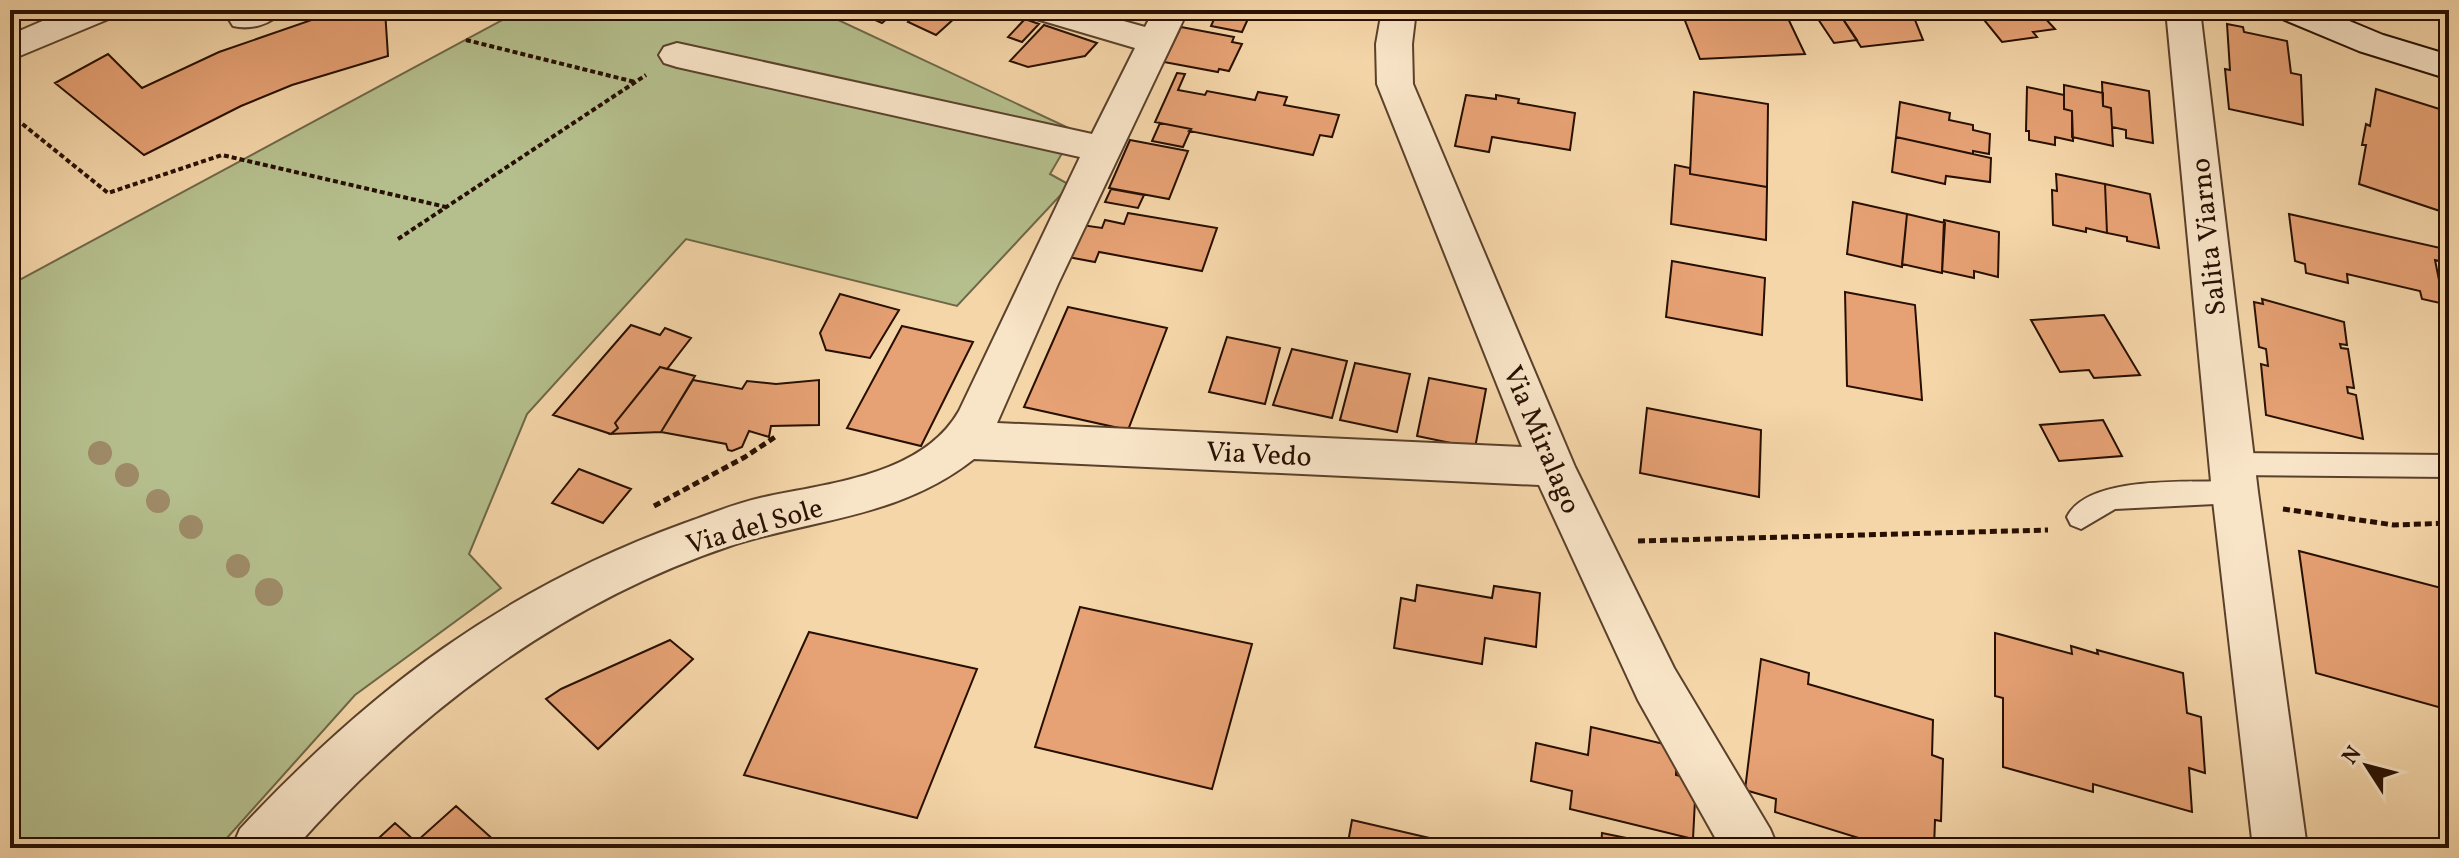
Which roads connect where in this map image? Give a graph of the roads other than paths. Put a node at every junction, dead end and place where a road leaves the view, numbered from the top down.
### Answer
1 (99, 10) edge
2 (1045, 10) edge
3 (1399, 10) edge
4 (2183, 10) edge
5 (2292, 10) edge
6 (1163, 26) edge
7 (10, 48) edge
8 (677, 55) road end
9 (2449, 67) edge
10 (1102, 149) junction
11 (966, 440) junction
12 (2449, 466) edge
13 (1553, 467) junction
14 (2234, 486) junction
15 (2081, 517) road end
16 (259, 848) edge
17 (1751, 848) edge
18 (2280, 848) edge

1 - 7 street
2 - 6 street, Via del Sole
3 - 13 street, Via Miralago
4 - 14 street, Salita Viarno
5 - 9 street
6 - 10 street, Via del Sole
8 - 10 street
10 - 11 street, Via del Sole
11 - 13 street, Via Vedo
11 - 16 street, Via del Sole
12 - 14 lane
13 - 17 street, Via Miralago
14 - 15 lane
14 - 18 street, Salita Viarno

